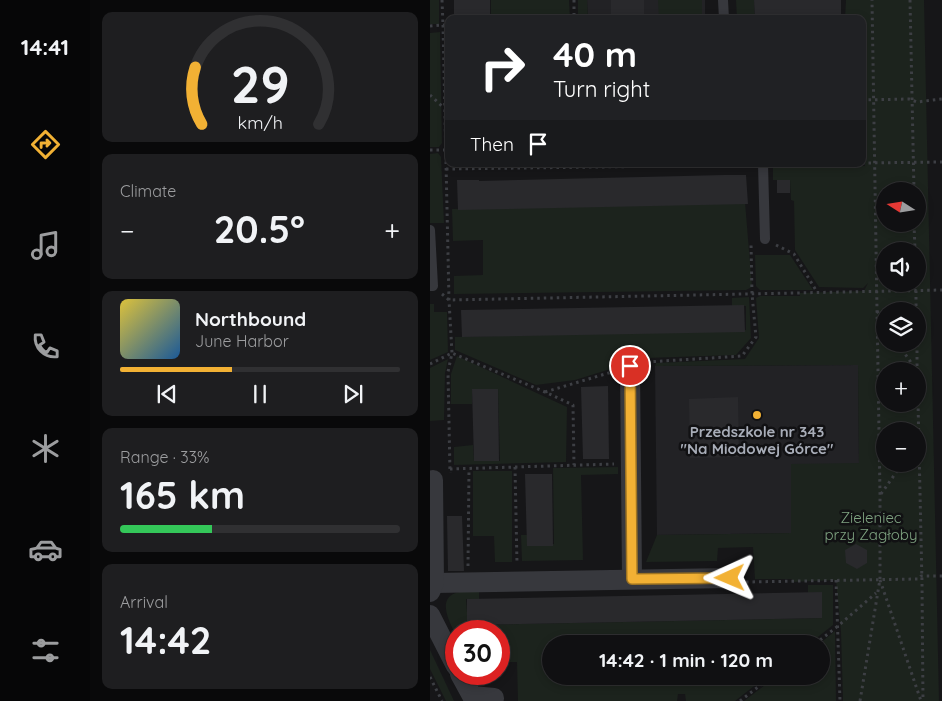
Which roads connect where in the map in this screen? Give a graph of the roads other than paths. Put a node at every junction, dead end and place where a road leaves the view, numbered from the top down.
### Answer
1 (724, 0) edge
2 (724, 15) edge
3 (763, 167) edge
4 (430, 230) edge
5 (765, 239) road end
6 (431, 286) edge
7 (630, 366) road end
8 (433, 480) dead end
9 (632, 579) junction
10 (735, 580) road end
11 (432, 588) edge
12 (430, 615) edge
13 (445, 644) edge
14 (466, 685) edge
15 (494, 698) dead end

1 - 2 lane
3 - 5 lane
4 - 6 lane
7 - 9 street
8 - 11 street
9 - 10 street
9 - 11 street
12 - 13 street
14 - 15 street

